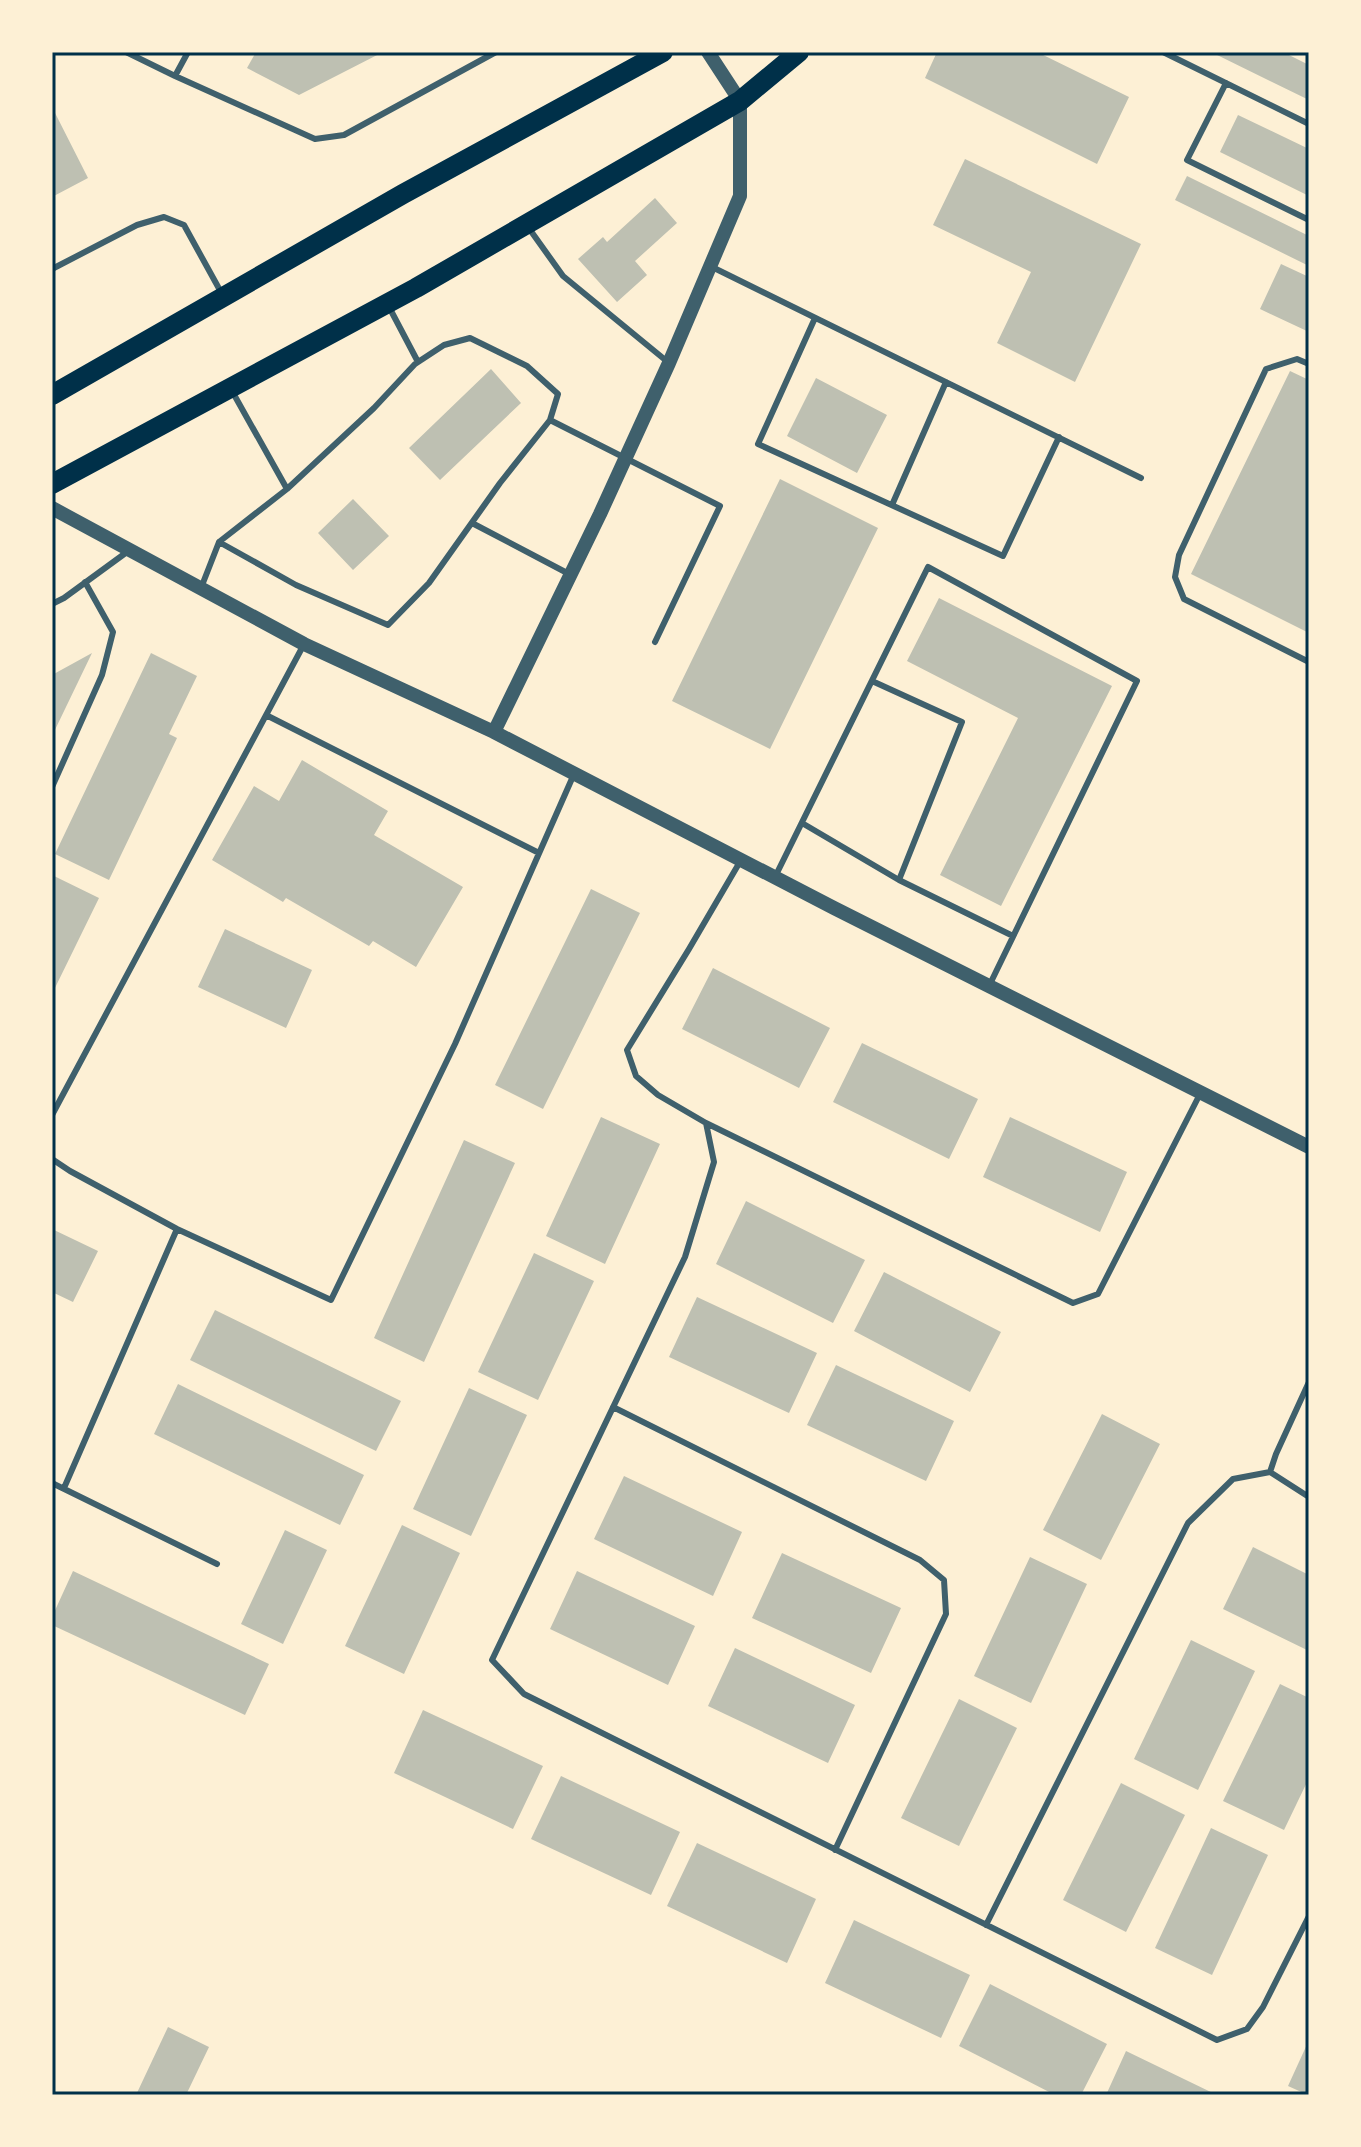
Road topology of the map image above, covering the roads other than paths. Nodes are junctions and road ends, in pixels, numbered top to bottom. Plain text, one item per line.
1 (126, 52) edge
2 (188, 52) edge
3 (496, 52) edge
4 (663, 52) edge
5 (708, 52) edge
6 (799, 52) edge
7 (1163, 52) edge
8 (175, 76) junction
9 (1226, 83) junction
10 (740, 101) junction
11 (1309, 124) edge
12 (1309, 220) edge
13 (526, 224) junction
14 (710, 266) junction
15 (52, 269) edge
16 (223, 297) junction
17 (387, 303) junction
18 (815, 318) junction
19 (418, 362) junction
20 (669, 363) junction
21 (1309, 364) edge
22 (946, 382) junction
23 (230, 388) junction
24 (52, 395) edge
25 (550, 420) junction
26 (1059, 437) junction
27 (625, 459) junction
28 (1141, 478) dead end
29 (52, 484) edge
30 (287, 489) junction
31 (892, 505) junction
32 (52, 508) edge
33 (472, 523) junction
34 (219, 542) junction
35 (130, 550) junction
36 (571, 575) junction
37 (85, 582) junction
38 (201, 588) junction
39 (52, 604) edge
40 (655, 642) dead end
41 (304, 644) junction
42 (1309, 662) edge
43 (872, 681) junction
44 (266, 715) junction
45 (494, 732) junction
46 (574, 774) junction
47 (52, 787) edge
48 (802, 823) junction
49 (539, 853) junction
50 (741, 860) junction
51 (775, 877) junction
52 (899, 880) junction
53 (1013, 936) junction
54 (989, 986) junction
55 (1201, 1092) junction
56 (52, 1115) edge
57 (706, 1123) junction
58 (1309, 1147) edge
59 (52, 1159) edge
60 (177, 1229) junction
61 (1309, 1382) edge
62 (613, 1407) junction
63 (1270, 1472) junction
64 (52, 1483) edge
65 (64, 1488) junction
66 (1309, 1497) edge
67 (217, 1564) dead end
68 (835, 1850) junction
69 (1309, 1916) edge
70 (986, 1925) junction

1 - 8 lane
2 - 8 lane
3 - 8 lane
4 - 16 main road
5 - 10 street
6 - 10 main road
7 - 9 lane
9 - 11 lane
9 - 12 lane
10 - 13 main road
10 - 14 street
13 - 17 main road
13 - 20 lane
14 - 18 lane
14 - 20 street
15 - 16 lane
16 - 24 main road
17 - 19 lane
17 - 23 main road
18 - 22 lane
18 - 31 lane
19 - 25 lane
19 - 30 lane
20 - 27 street
21 - 42 lane
22 - 26 lane
22 - 31 lane
23 - 29 main road
23 - 30 lane
25 - 27 lane
25 - 33 lane
26 - 28 lane
26 - 31 lane
27 - 36 street
27 - 40 lane
30 - 34 lane
32 - 35 street
33 - 34 lane
33 - 36 lane
34 - 38 lane
35 - 37 lane
35 - 38 street
36 - 45 street
37 - 39 lane
37 - 47 lane
38 - 41 street
41 - 44 lane
41 - 45 street
43 - 48 lane
43 - 52 lane
43 - 53 lane
44 - 49 lane
44 - 56 lane
45 - 46 street
46 - 49 lane
46 - 50 street
48 - 51 lane
48 - 52 lane
49 - 60 lane
50 - 51 street
50 - 57 lane
51 - 54 street
52 - 53 lane
53 - 54 lane
54 - 55 street
55 - 57 lane
55 - 58 street
57 - 62 lane
59 - 60 lane
60 - 65 lane
61 - 63 lane
62 - 68 lane
62 - 68 lane
63 - 66 lane
63 - 70 lane
64 - 65 lane
65 - 67 lane
68 - 70 lane
69 - 70 lane

